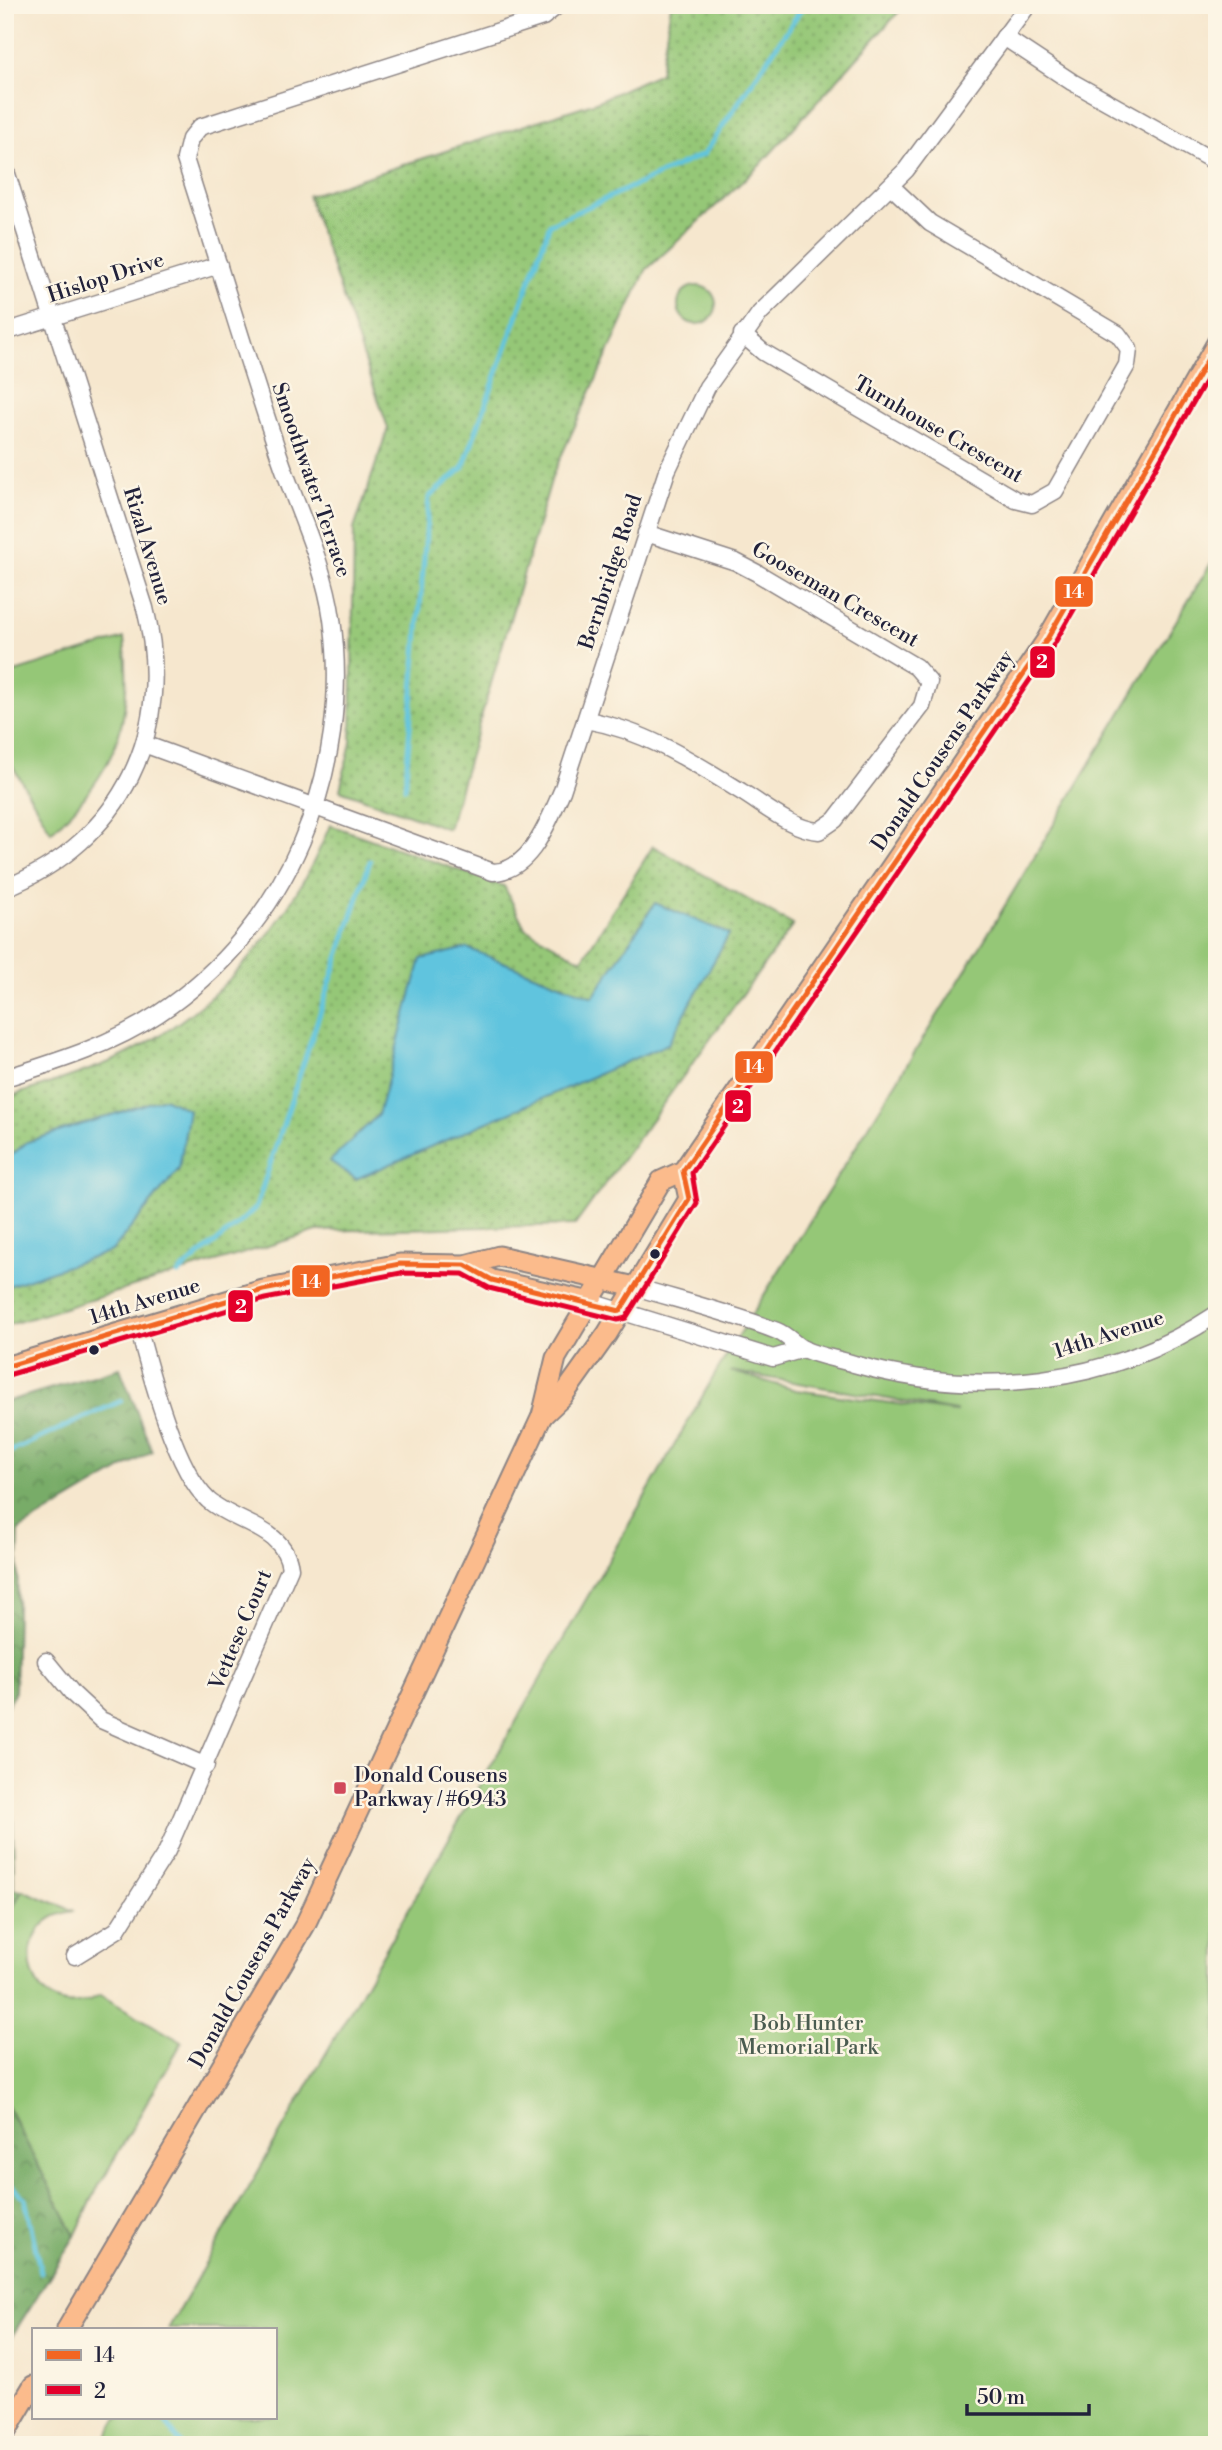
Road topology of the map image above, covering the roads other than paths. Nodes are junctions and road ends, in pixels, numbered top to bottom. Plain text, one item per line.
1 (558, 5) edge
2 (1028, 5) edge
3 (1004, 37) junction
4 (1217, 163) edge
5 (5, 168) edge
6 (892, 187) junction
7 (219, 265) junction
8 (52, 317) junction
9 (5, 332) edge
10 (743, 334) junction
11 (1217, 343) edge
12 (646, 533) junction
13 (586, 720) junction
14 (144, 744) junction
15 (315, 807) junction
16 (5, 888) edge
17 (5, 1078) edge
18 (683, 1171) junction
19 (465, 1265) junction
20 (604, 1279) junction
21 (635, 1287) junction
22 (591, 1302) junction
23 (620, 1311) junction
24 (1217, 1314) edge
25 (138, 1327) junction
26 (804, 1349) junction
27 (5, 1367) edge
28 (542, 1416) junction
29 (46, 1661) dead end
30 (206, 1766) junction
31 (75, 1956) dead end
32 (68, 2328) edge
33 (32, 2388) edge
34 (5, 2433) edge

1 - 7 street, Smoothwater Terrace
2 - 3 street, Bernbridge Road
3 - 4 street
3 - 6 street, Bernbridge Road
5 - 8 street, Rizal Avenue
6 - 10 street, Bernbridge Road
6 - 10 street, Turnhouse Crescent
7 - 8 street, Hislop Drive
7 - 15 street, Smoothwater Terrace
8 - 9 street, Hislop Drive
8 - 14 street, Rizal Avenue
10 - 12 street, Bernbridge Road
11 - 18 main road, Donald Cousens Parkway
12 - 13 street, Bernbridge Road
12 - 13 street, Gooseman Crescent
13 - 15 street, Bernbridge Road
14 - 15 street, Bernbridge Road
14 - 16 street, Rizal Avenue
15 - 17 street, Smoothwater Terrace
18 - 20 main road, Donald Cousens Parkway
18 - 21 main road, Donald Cousens Parkway
19 - 20 main road, 14th Avenue
19 - 22 main road, 14th Avenue
19 - 25 main road, 14th Avenue
20 - 21 main road, 14th Avenue
20 - 22 main road, Donald Cousens Parkway
21 - 23 main road, Donald Cousens Parkway
21 - 26 street, 14th Avenue
22 - 23 street, 14th Avenue
22 - 28 main road, Donald Cousens Parkway
23 - 26 street, 14th Avenue
23 - 28 main road, Donald Cousens Parkway
24 - 26 street, 14th Avenue
25 - 27 main road, 14th Avenue
25 - 30 street, Vettese Court
28 - 32 main road, Donald Cousens Parkway
29 - 30 street
30 - 31 street, Vettese Court
33 - 34 main road

